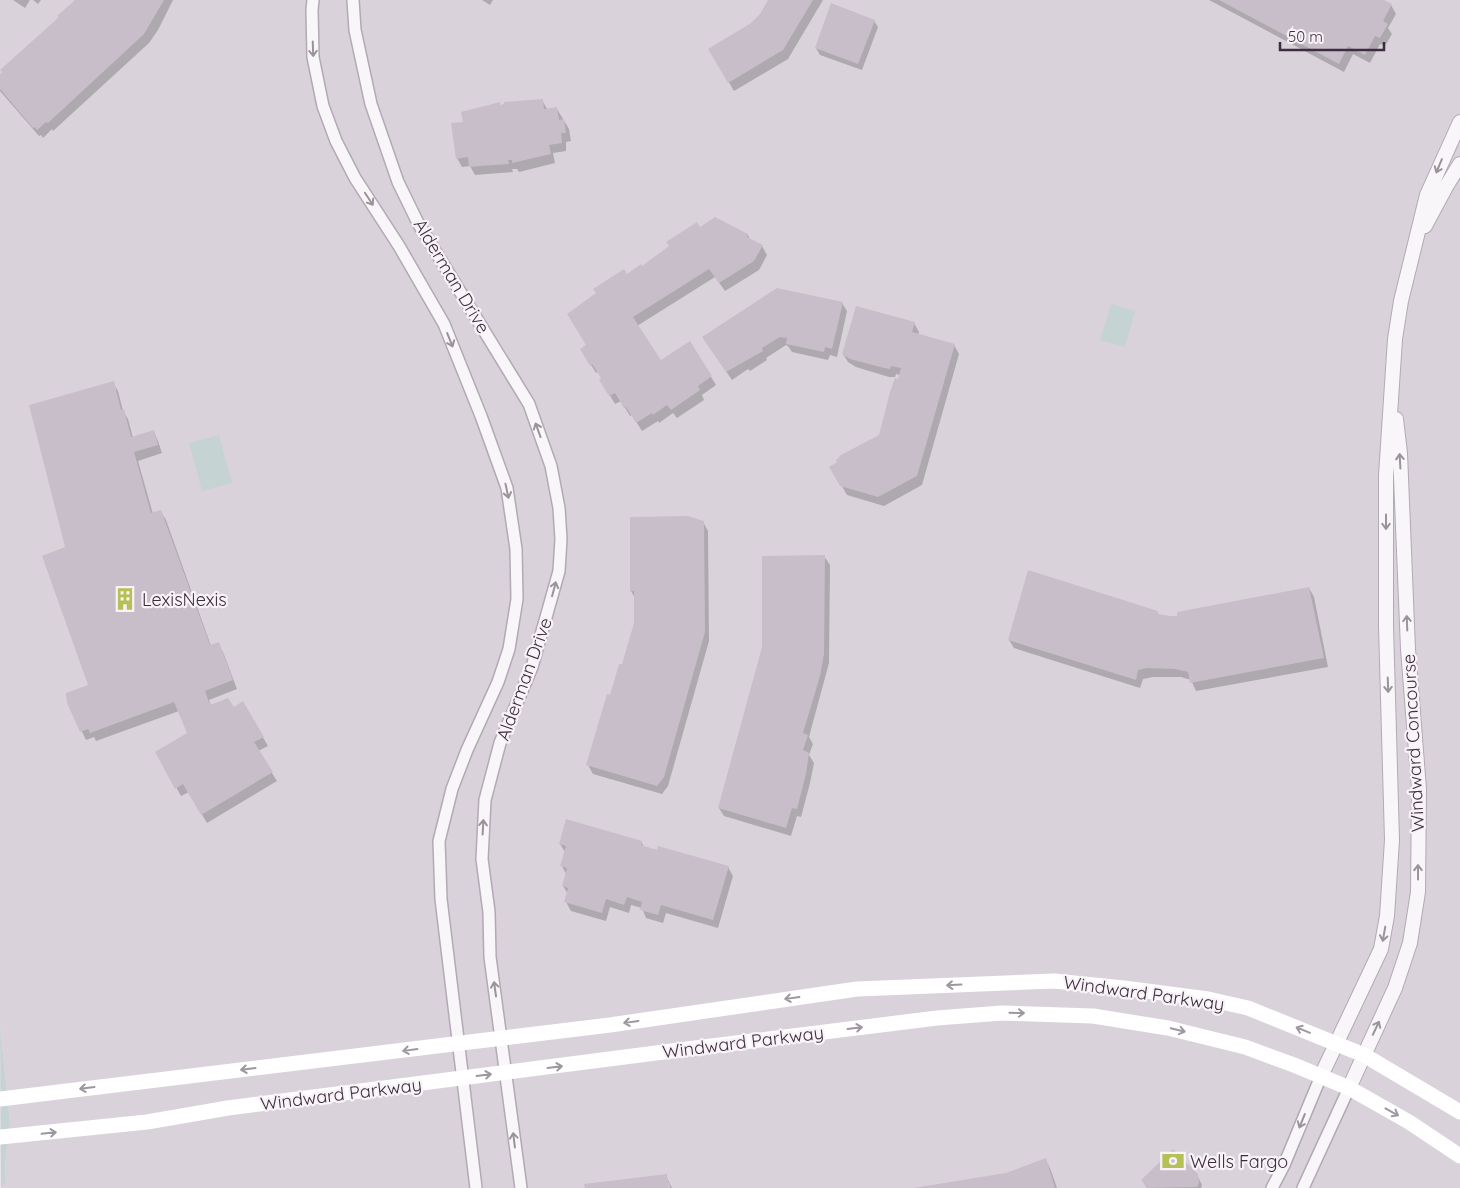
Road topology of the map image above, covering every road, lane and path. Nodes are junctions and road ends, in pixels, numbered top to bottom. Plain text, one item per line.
1 (313, 0) edge
2 (352, 0) edge
3 (1460, 122) edge
4 (1460, 164) edge
5 (1417, 242) junction
6 (1392, 386) junction
7 (502, 1037) junction
8 (458, 1043) junction
9 (1335, 1043) junction
10 (1364, 1055) junction
11 (506, 1073) junction
12 (1321, 1076) junction
13 (462, 1078) junction
14 (1349, 1088) junction
15 (0, 1098) edge
16 (1460, 1112) edge
17 (0, 1137) edge
18 (1460, 1156) edge
19 (476, 1188) edge
20 (520, 1188) edge
21 (1272, 1188) edge
22 (1303, 1188) edge

1 -> 8 street, Alderman Drive
7 -> 2 street, Alderman Drive
3 -> 5 street, Windward Concourse
4 - 5 street, Windward Concourse
5 - 6 street, Windward Concourse
6 -> 9 street, Windward Concourse
10 -> 6 street, Windward Concourse
7 - 8 main road, Windward Parkway
9 -> 7 main road, Windward Parkway
7 - 11 street, Alderman Drive
8 - 13 street, Alderman Drive
8 -> 15 main road, Windward Parkway
9 - 10 main road, Windward Parkway
9 - 12 street, Windward Concourse
10 - 14 street, Windward Concourse
10 - 16 main road, Windward Parkway
11 -> 12 main road, Windward Parkway
13 -> 11 main road, Windward Parkway
20 -> 11 street, Alderman Drive
12 - 14 main road, Windward Parkway
12 -> 21 street
17 -> 13 main road, Windward Parkway
13 - 19 street, Alderman Drive
14 -> 18 main road, Windward Parkway
14 - 22 street

